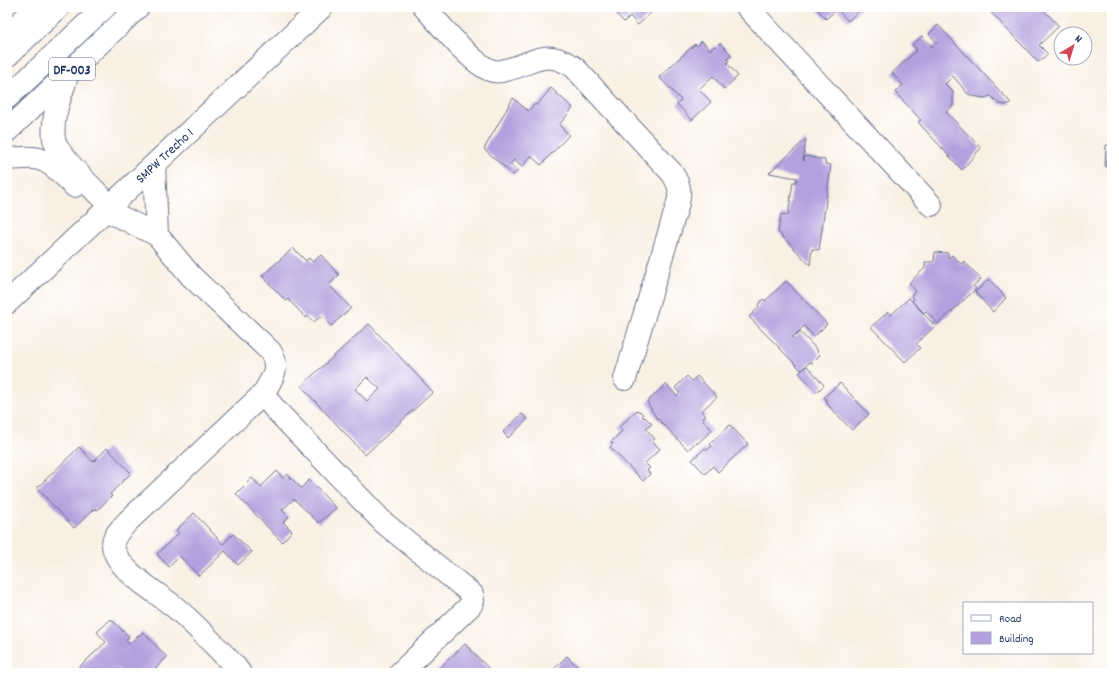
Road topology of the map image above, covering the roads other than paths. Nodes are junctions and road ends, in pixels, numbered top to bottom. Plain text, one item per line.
1 (38, 7) edge
2 (59, 7) edge
3 (105, 7) edge
4 (138, 7) edge
5 (322, 7) edge
6 (424, 7) edge
7 (747, 7) edge
8 (7, 35) edge
9 (7, 56) edge
10 (68, 73) junction
11 (7, 98) edge
12 (7, 131) edge
13 (7, 159) edge
14 (154, 164) junction
15 (931, 205) dead end
16 (105, 210) junction
17 (157, 234) junction
18 (7, 303) edge
19 (625, 378) dead end
20 (263, 394) junction
21 (240, 673) edge
22 (400, 673) edge

1 - 8 main road
2 - 9 main road
3 - 11 main road
4 - 10 main road, DF-003
5 - 14 main road, SMPW Trecho 1
6 - 19 main road
7 - 15 main road
10 - 12 main road, DF-003
10 - 16 main road
13 - 16 main road
14 - 16 main road, SMPW Trecho 1
14 - 17 main road
16 - 17 main road
16 - 18 main road, SMPW Trecho 1
17 - 20 main road
20 - 21 main road
20 - 22 main road

